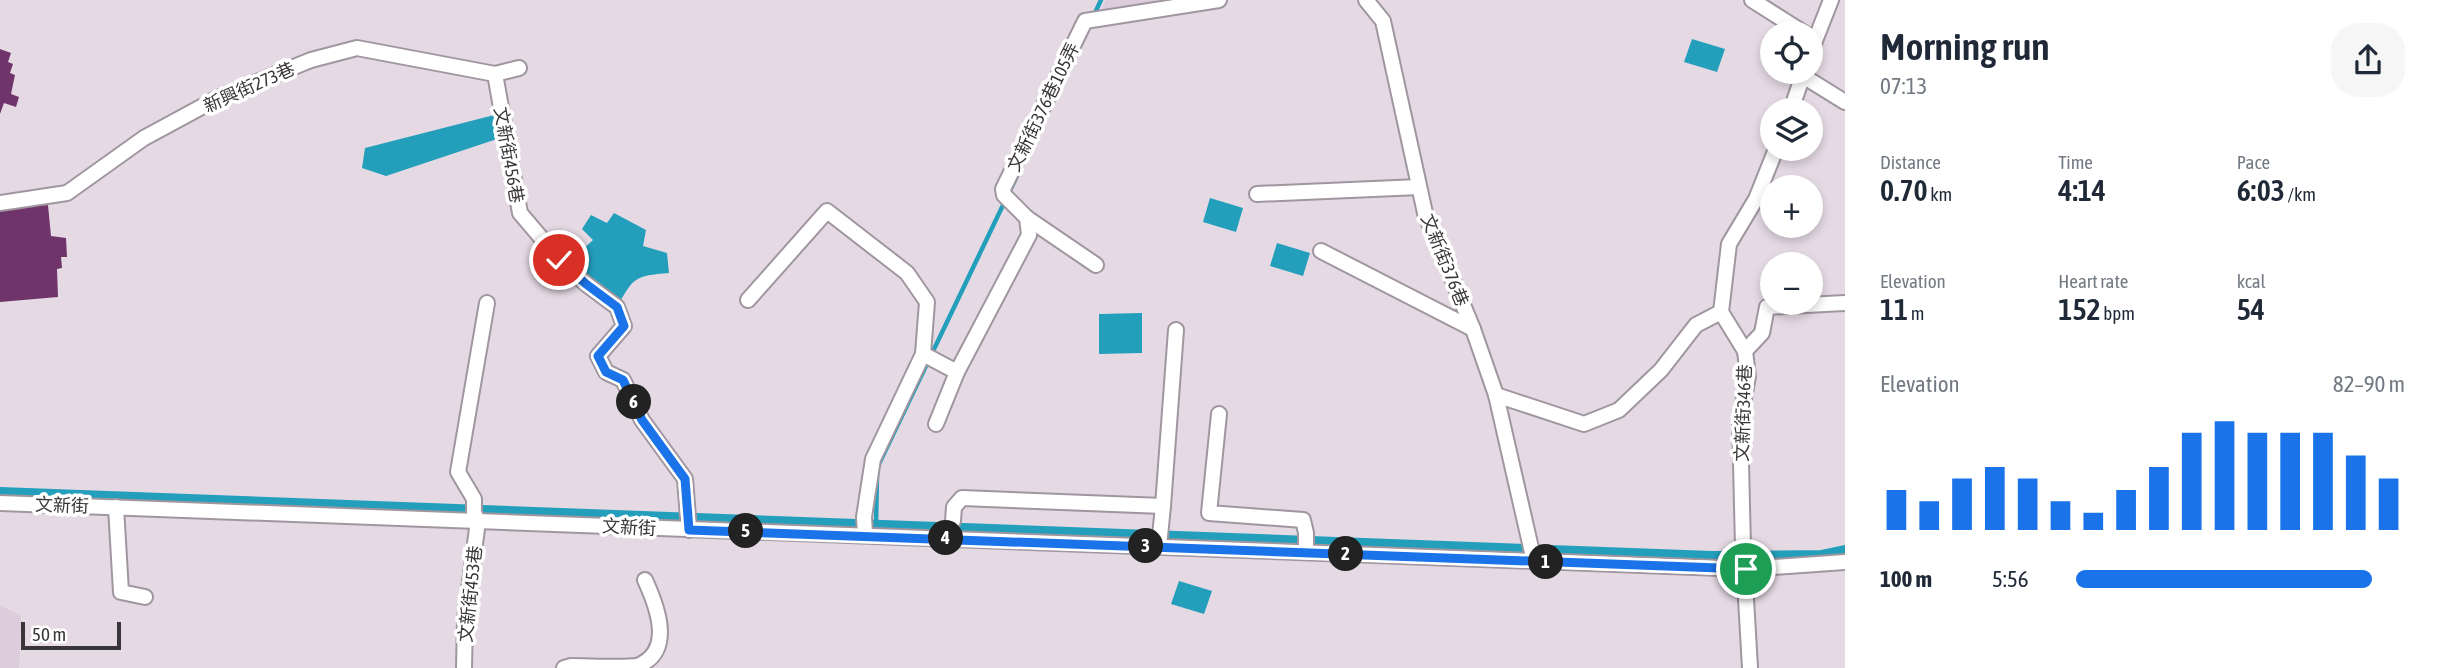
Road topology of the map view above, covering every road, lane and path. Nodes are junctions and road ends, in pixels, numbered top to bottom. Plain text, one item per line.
1 (1219, 0) edge
2 (1366, 0) edge
3 (1752, 0) edge
4 (1831, 0) edge
5 (1782, 21) edge
6 (1820, 21) edge
7 (519, 68) dead end
8 (495, 74) junction
9 (1818, 84) edge
10 (1845, 102) edge
11 (1771, 161) edge
12 (1419, 187) junction
13 (1257, 194) dead end
14 (0, 203) edge
15 (1027, 218) junction
16 (1321, 251) dead end
17 (1096, 265) dead end
18 (748, 300) dead end
19 (487, 303) dead end
20 (1845, 303) edge
21 (1721, 312) junction
22 (1473, 329) junction
23 (1176, 330) dead end
24 (1745, 351) junction
25 (928, 356) junction
26 (957, 372) junction
27 (1496, 395) junction
28 (1219, 414) dead end
29 (936, 424) dead end
30 (0, 503) edge
31 (1163, 506) junction
32 (116, 507) junction
33 (475, 511) junction
34 (953, 521) dead end
35 (688, 526) junction
36 (865, 526) junction
37 (1160, 537) junction
38 (1306, 544) junction
39 (1534, 560) junction
40 (1845, 562) edge
41 (1745, 566) junction
42 (645, 580) dead end
43 (145, 597) dead end
44 (464, 668) edge
45 (564, 668) edge
46 (1750, 668) edge

1 - 15 street, 文新街376巷105弄
2 - 12 street, 文新街376巷
3 - 5 street
4 - 6 street
7 - 8 street, 新興街273巷
8 - 14 street, 新興街273巷
8 - 35 street, 文新街456巷
9 - 10 street
11 - 21 street
12 - 13 street
12 - 22 street, 文新街376巷
15 - 17 street, 文新街376巷105弄
15 - 26 street
16 - 22 street
18 - 25 street
19 - 33 street
20 - 24 street
21 - 24 street, 文新街346巷
21 - 27 street
22 - 27 street, 文新街376巷
23 - 31 street
24 - 41 street, 文新街346巷
25 - 26 street
25 - 36 street
26 - 29 street
27 - 39 street, 文新街376巷
28 - 38 street
30 - 32 street, 文新街
31 - 34 street
31 - 37 street
32 - 33 street, 文新街
32 - 43 street
33 - 35 street, 文新街
33 - 44 street, 文新街453巷
35 - 36 street, 文新街
36 - 37 street, 文新街
37 - 38 street, 文新街
38 - 39 street, 文新街
39 - 41 street, 文新街
40 - 41 street, 文新街
41 - 46 street, 文新街346巷
42 - 45 street

